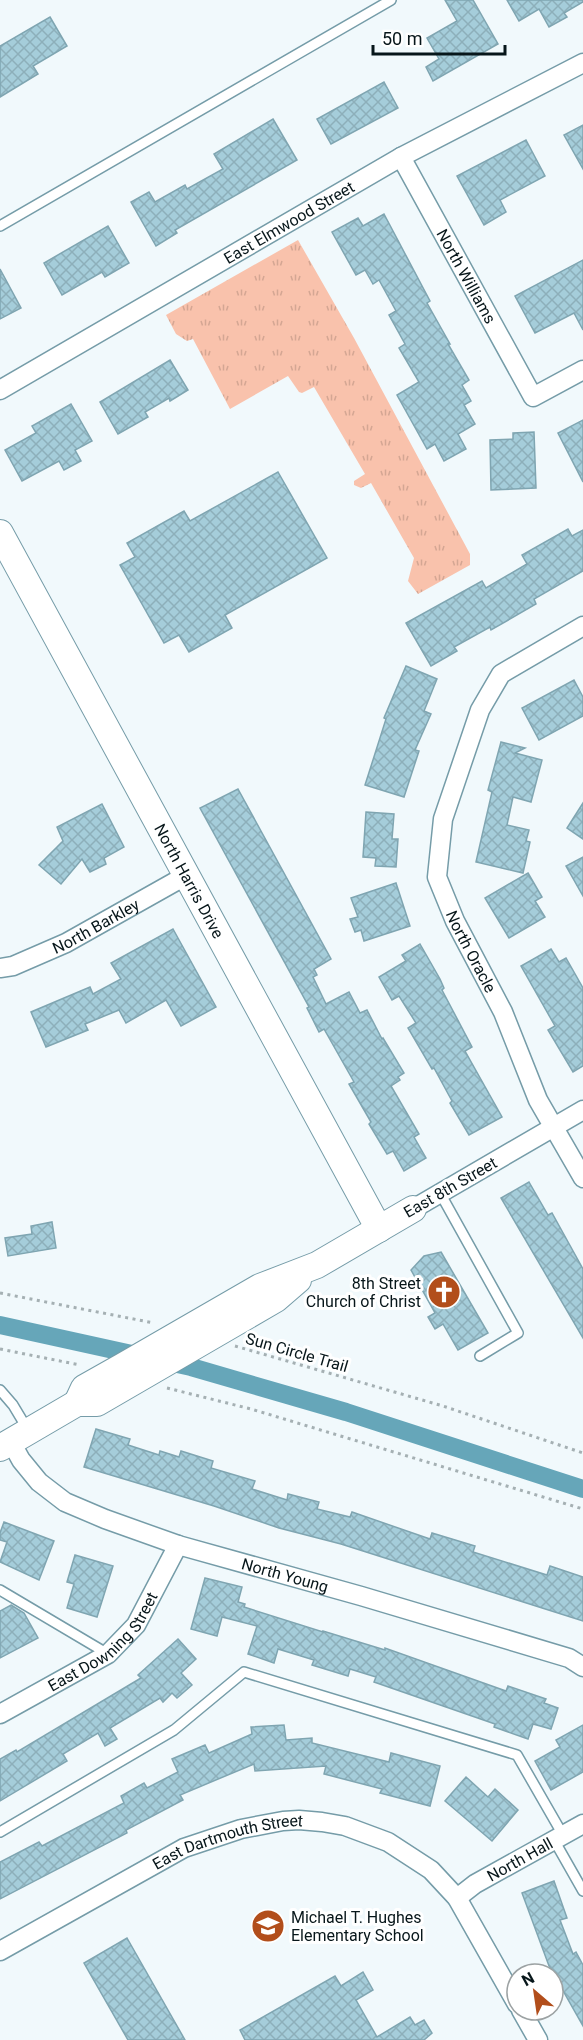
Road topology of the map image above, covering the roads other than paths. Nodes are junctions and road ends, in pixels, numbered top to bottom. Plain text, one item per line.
1 (391, 0) edge
2 (583, 63) edge
3 (401, 157) junction
4 (0, 226) edge
5 (583, 370) edge
6 (0, 390) edge
7 (0, 533) edge
8 (583, 626) edge
9 (187, 875) junction
10 (0, 968) edge
11 (583, 1110) edge
12 (554, 1127) junction
13 (583, 1178) edge
14 (440, 1193) junction
15 (413, 1209) joint
16 (379, 1229) junction
17 (480, 1356) dead end
18 (0, 1390) edge
19 (13, 1440) edge
20 (178, 1545) junction
21 (0, 1590) edge
22 (108, 1654) junction
23 (583, 1667) edge
24 (0, 1713) edge
25 (583, 1824) edge
26 (0, 1832) edge
27 (559, 1838) junction
28 (583, 1891) edge
29 (457, 1898) junction
30 (0, 1951) edge
31 (505, 1983) edge
32 (528, 2022) edge
33 (538, 2040) edge

1 - 4 lane
2 - 3 street, East Elmwood Street
3 - 5 street, North Williams
3 - 6 street, East Elmwood Street
7 - 9 street, North Harris Drive
8 - 12 street, North Oracle
9 - 10 street, North Barkley
9 - 16 street, North Harris Drive
11 - 12 street, East 8th Street
12 - 13 street, North Oracle
12 - 14 street, East 8th Street
14 - 15 street, East 8th Street
14 - 17 lane
15 - 16 street, East 8th Street
16 - 19 street, East 8th Street
18 - 19 lane
19 - 20 street, North Young
20 - 22 street, East Downing Street
20 - 23 street, North Young
21 - 22 lane
22 - 24 street, East Downing Street
25 - 27 street, North Hall
26 - 27 lane
27 - 28 lane
27 - 29 street, North Hall
29 - 30 street, East Dartmouth Street
29 - 31 street, East Dartmouth Street
32 - 33 street

